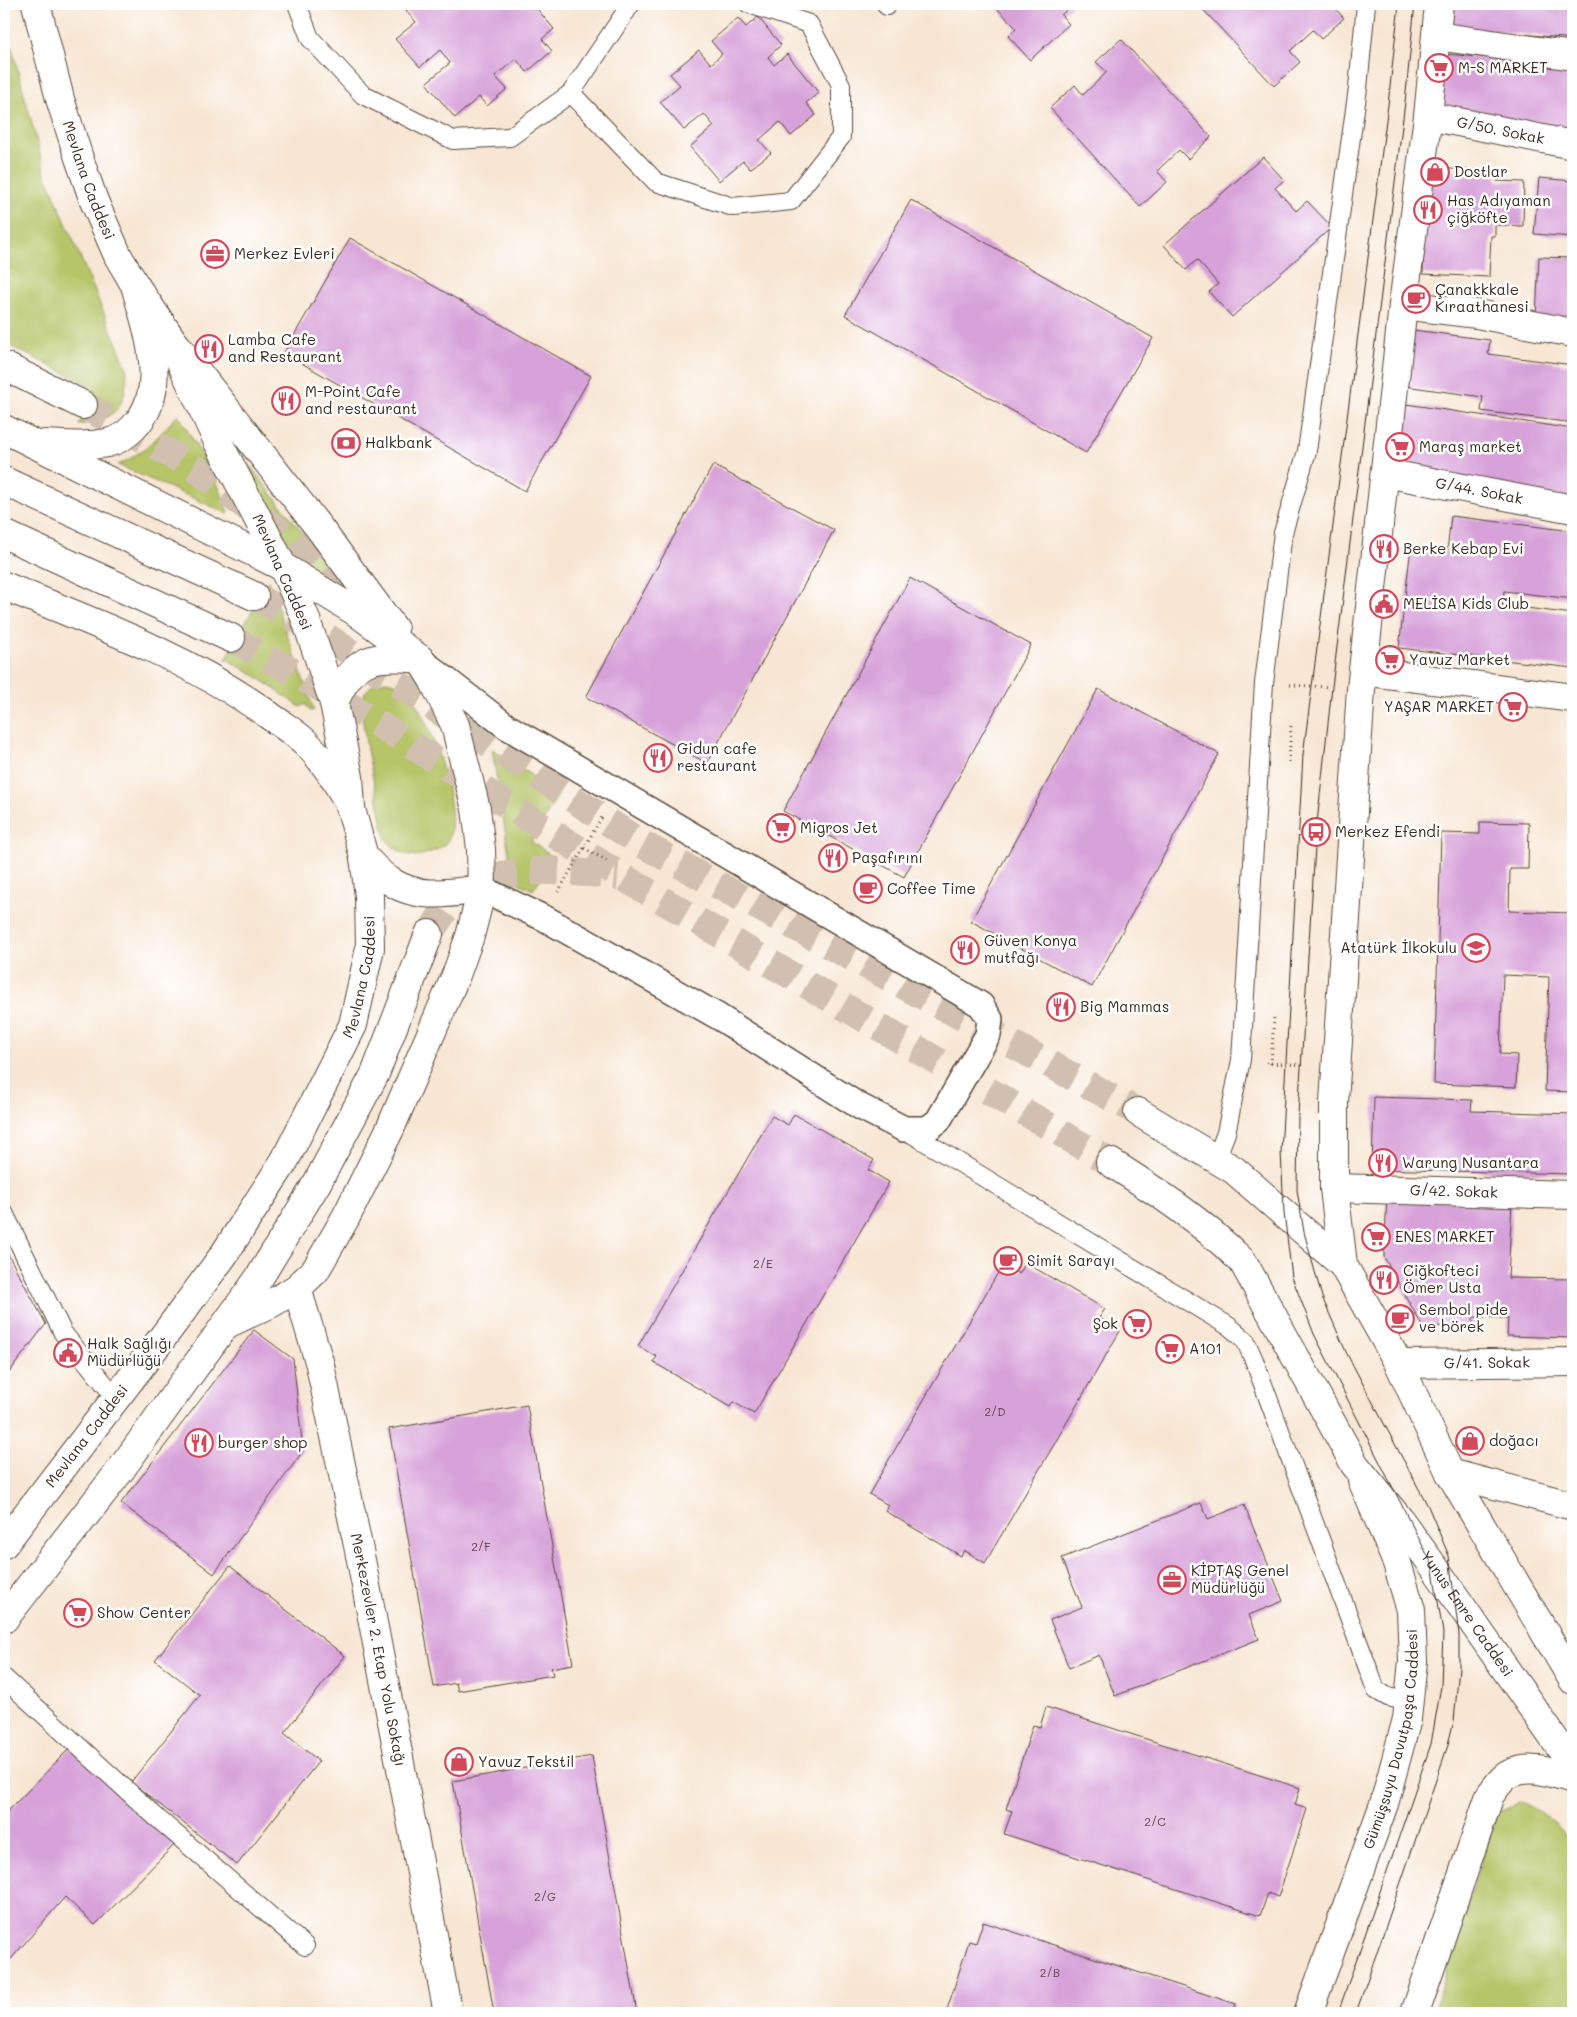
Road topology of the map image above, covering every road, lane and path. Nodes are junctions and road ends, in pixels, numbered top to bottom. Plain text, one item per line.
1 (36, 4) edge
2 (297, 4) edge
3 (631, 4) edge
4 (749, 4) edge
5 (1366, 4) edge
6 (1440, 4) edge
7 (1437, 36) junction
8 (1573, 56) edge
9 (571, 93) junction
10 (1428, 116) junction
11 (1573, 145) edge
12 (135, 285) junction
13 (1403, 305) junction
14 (1573, 333) edge
15 (173, 340) junction
16 (4, 366) edge
17 (83, 405) tunnel mouth
18 (4, 429) edge
19 (36, 444) junction
20 (1385, 474) junction
21 (4, 481) edge
22 (1573, 510) edge
23 (4, 534) edge
24 (283, 568) junction
25 (4, 586) edge
26 (254, 596) tunnel mouth
27 (231, 638) tunnel mouth
28 (420, 659) junction
29 (1362, 680) junction
30 (1264, 684) junction
31 (1573, 698) edge
32 (334, 703) junction
33 (618, 791) junction
34 (351, 809) junction
35 (584, 848) junction
36 (611, 854) dead end
37 (364, 857) junction
38 (607, 861) junction
39 (602, 869) dead end
40 (482, 890) junction
41 (543, 917) junction
42 (429, 934) tunnel mouth
43 (1274, 1018) dead end
44 (1241, 1060) junction
45 (1271, 1064) junction
46 (1335, 1066) junction
47 (1138, 1112) tunnel mouth
48 (904, 1129) junction
49 (1216, 1159) junction
50 (1110, 1162) tunnel mouth
51 (1334, 1188) junction
52 (1573, 1195) edge
53 (4, 1213) edge
54 (1344, 1265) junction
55 (297, 1288) junction
56 (227, 1324) junction
57 (1573, 1362) edge
58 (1399, 1364) junction
59 (116, 1398) junction
60 (1355, 1465) junction
61 (1450, 1473) junction
62 (1573, 1506) edge
63 (4, 1544) edge
64 (4, 1619) edge
65 (4, 1678) edge
66 (1573, 1680) edge
67 (1409, 1702) junction
68 (1573, 1766) edge
69 (1573, 1780) edge
70 (305, 1946) dead end
71 (448, 2013) edge
72 (1308, 2013) edge
73 (1416, 2013) edge

1 - 12 main road, Mevlana Caddesi
2 - 9 lane
3 - 9 lane
4 - 9 lane
5 - 30 lane
6 - 7 main road
7 - 8 main road
7 - 10 main road
10 - 11 main road, G/50. Sokak
10 - 13 main road
12 - 15 main road, Mevlana Caddesi
12 - 19 main road
13 - 14 main road
13 - 20 main road
15 - 24 main road, Mevlana Caddesi
15 - 28 main road, Mevlana Caddesi
16 - 17 main road
18 - 19 main road
19 - 24 main road
20 - 22 main road, G/44. Sokak
20 - 29 main road
21 - 26 main road
23 - 27 main road
24 - 28 main road
24 - 32 main road, Mevlana Caddesi
25 - 34 main road
28 - 32 main road
28 - 33 street
28 - 40 main road
29 - 30 path
29 - 31 main road
29 - 46 main road
30 - 44 lane
32 - 34 main road, Mevlana Caddesi
33 - 35 path
33 - 48 street
34 - 37 main road, Mevlana Caddesi
35 - 38 path
35 - 41 path
36 - 38 path
37 - 40 main road
37 - 59 main road, Mevlana Caddesi
38 - 39 path
40 - 41 street
40 - 55 main road
41 - 48 street
42 - 56 main road
43 - 45 path
44 - 45 path
44 - 49 lane
45 - 46 path
46 - 51 main road
47 - 49 main road
48 - 67 lane
49 - 54 main road
50 - 60 main road
51 - 52 main road, G/42. Sokak
51 - 54 main road
53 - 59 lane
54 - 58 main road
55 - 56 main road
55 - 71 main road, Merkezevler 2. Etap Yolu Sokağı
56 - 64 main road
57 - 58 main road, G/41. Sokak
58 - 61 main road
59 - 63 main road, Mevlana Caddesi
60 - 67 main road, Gümüşsuyu Davutpaşa Caddesi
60 - 68 main road, Yunus Emre Caddesi
61 - 62 main road
61 - 66 main road
65 - 70 lane
67 - 72 main road, Gümüşsuyu Davutpaşa Caddesi
69 - 73 main road

